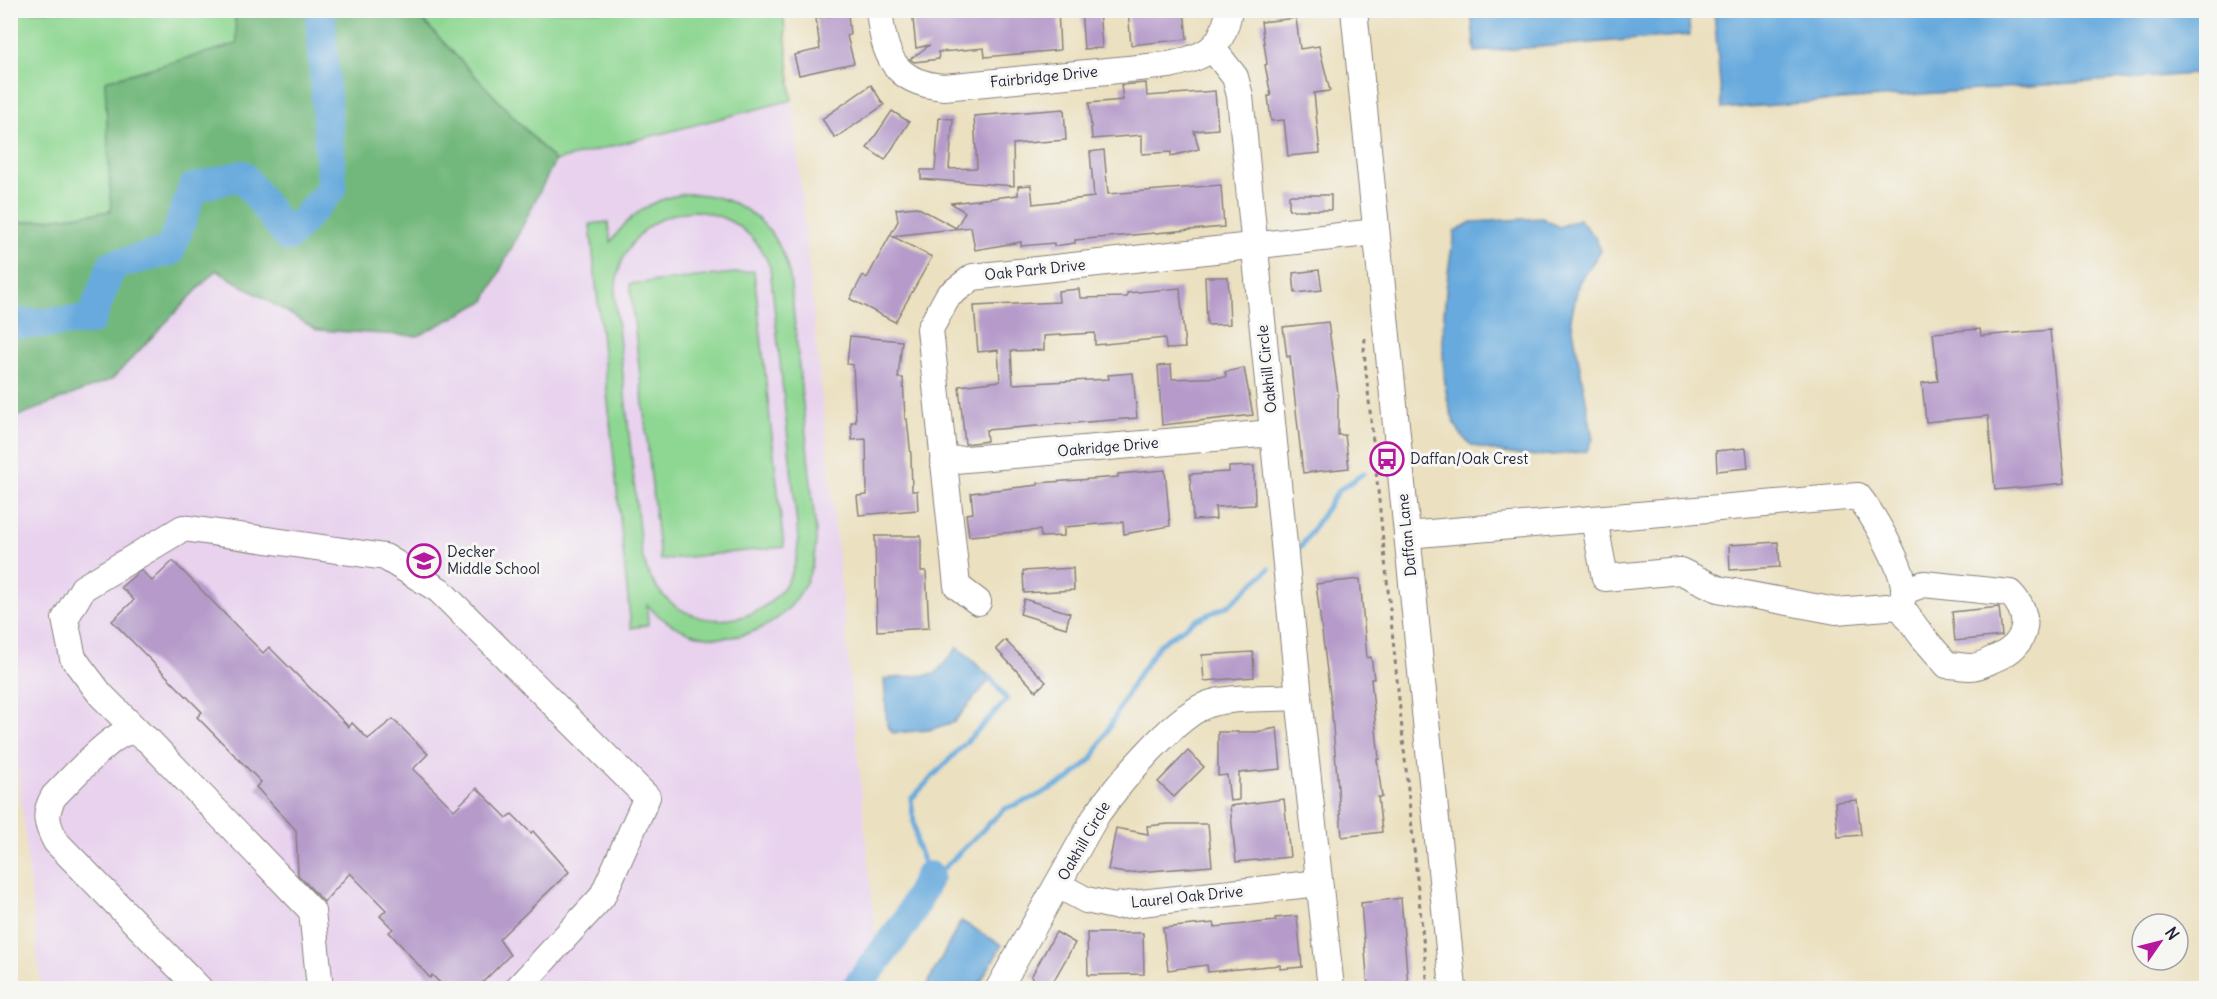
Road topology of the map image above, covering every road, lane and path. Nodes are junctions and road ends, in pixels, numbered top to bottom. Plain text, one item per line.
1 (879, 10) edge
2 (1229, 10) edge
3 (1354, 10) edge
4 (1213, 50) junction
5 (1376, 232) junction
6 (1254, 246) junction
7 (1273, 434) junction
8 (943, 461) junction
9 (1594, 519) junction
10 (1407, 535) junction
11 (978, 602) dead end
12 (1299, 697) junction
13 (139, 733) junction
14 (1319, 883) junction
15 (1058, 885) junction
16 (199, 988) edge
17 (320, 988) edge
18 (518, 988) edge
19 (999, 988) edge
20 (1331, 988) edge
21 (1454, 988) edge

1 - 4 street, Fairbridge Drive
2 - 4 street
3 - 5 street, Daffan Lane
4 - 6 street, Oakhill Circle
5 - 6 street, Oak Park Drive
5 - 10 street, Daffan Lane
6 - 7 street, Oakhill Circle
6 - 8 street, Oak Park Drive
7 - 8 street, Oakridge Drive
7 - 12 street, Oakhill Circle
8 - 11 street, Oak Park Drive
9 - 9 street
9 - 10 street
10 - 21 street, Daffan Lane
12 - 14 street, Oakhill Circle
12 - 15 street, Oakhill Circle
13 - 16 street
13 - 17 street
13 - 18 street
14 - 15 street, Laurel Oak Drive
14 - 20 street, Oakhill Circle
15 - 19 street, Oakhill Circle

